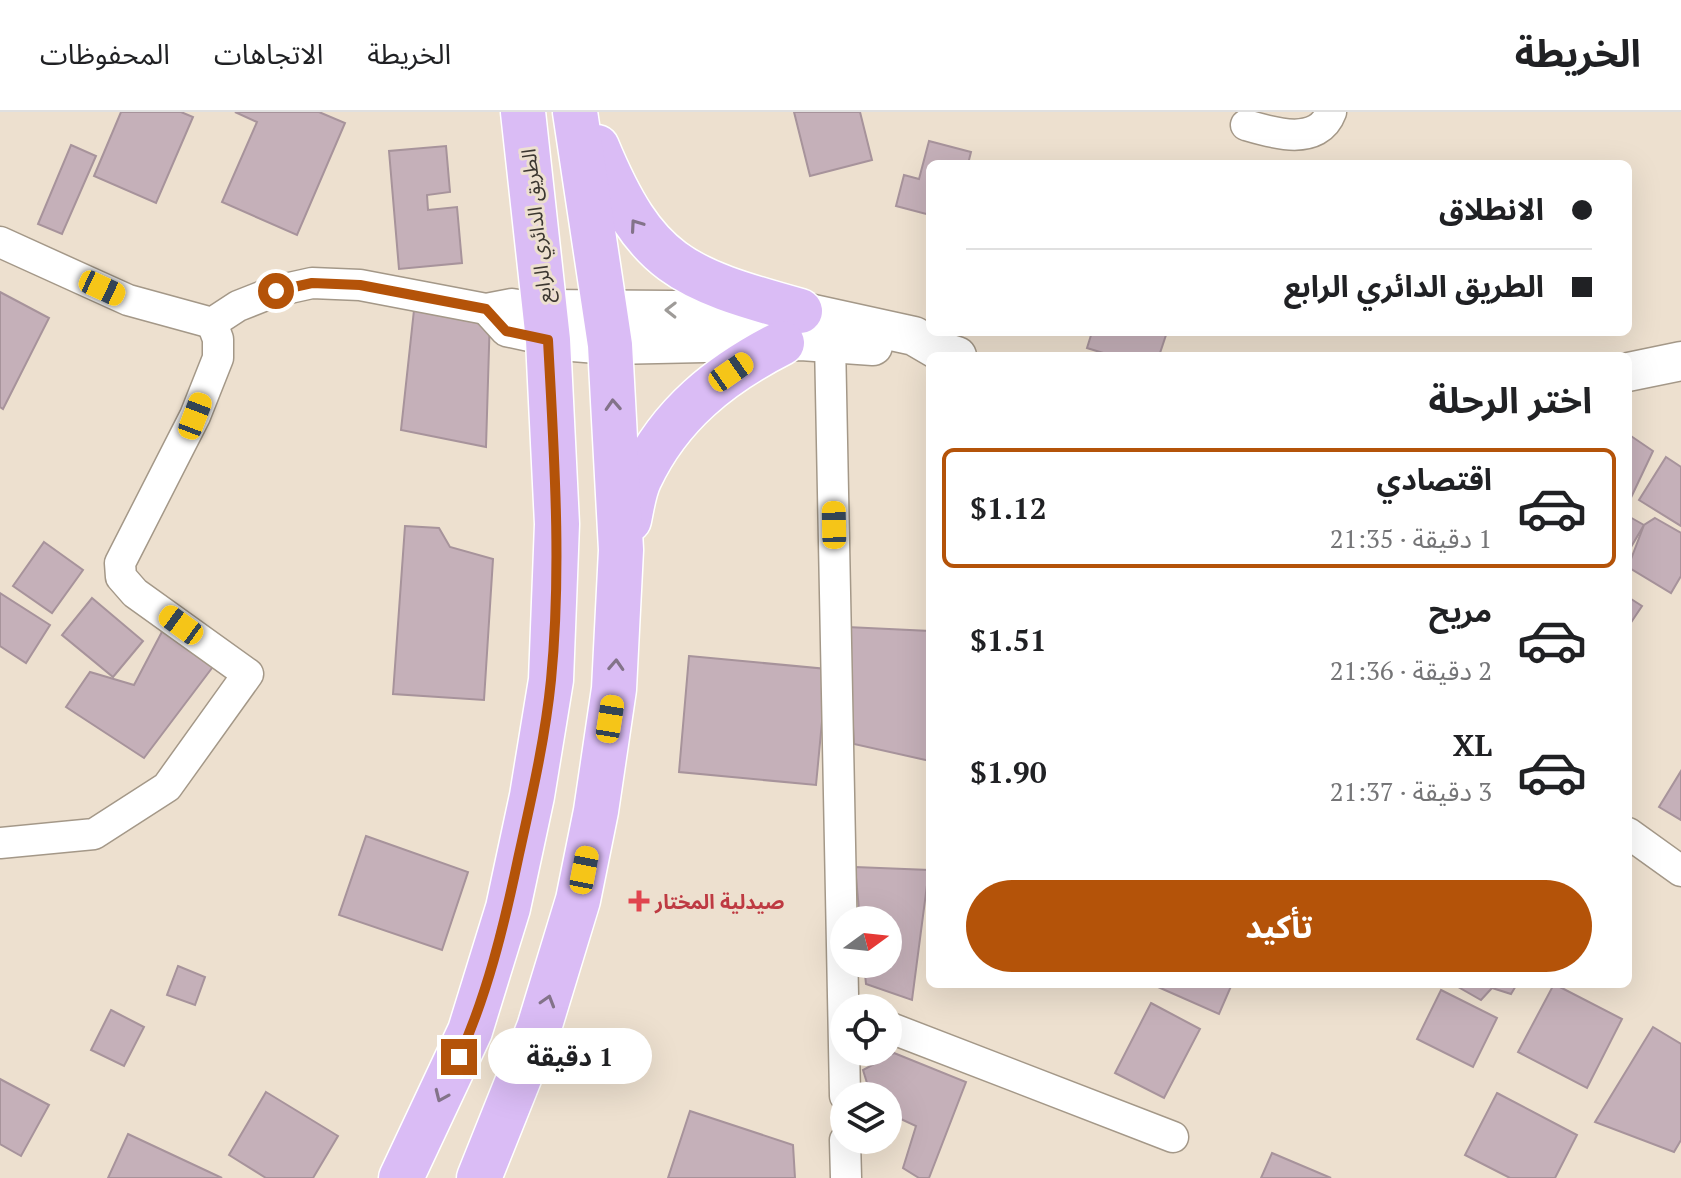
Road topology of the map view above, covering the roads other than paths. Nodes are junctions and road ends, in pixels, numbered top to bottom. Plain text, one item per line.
1 (523, 112) edge
2 (575, 112) edge
3 (582, 112) edge
4 (1331, 112) edge
5 (1246, 125) dead end
6 (0, 242) edge
7 (212, 323) junction
8 (547, 324) junction
9 (608, 327) junction
10 (804, 332) junction
11 (945, 352) edge
12 (1681, 361) edge
13 (1632, 371) edge
14 (621, 550) junction
15 (1632, 836) edge
16 (0, 843) edge
17 (1681, 871) edge
18 (843, 994) edge
19 (902, 1032) edge
20 (1173, 1137) dead end
21 (845, 1154) edge
22 (480, 1177) edge
23 (401, 1178) edge
24 (846, 1178) edge

1 - 8 main road, الطريق الدائري الرابع
2 - 9 main road
10 -> 3 main road
4 - 5 street
6 - 7 street
7 - 8 street
7 - 16 street
8 - 9 street
8 -> 23 main road, الطريق الدائري الرابع
9 - 10 street
14 -> 9 main road
10 - 11 street
10 - 14 main road
10 - 18 street
12 - 13 street
22 -> 14 main road
15 - 17 street
19 - 20 street
21 - 24 street

